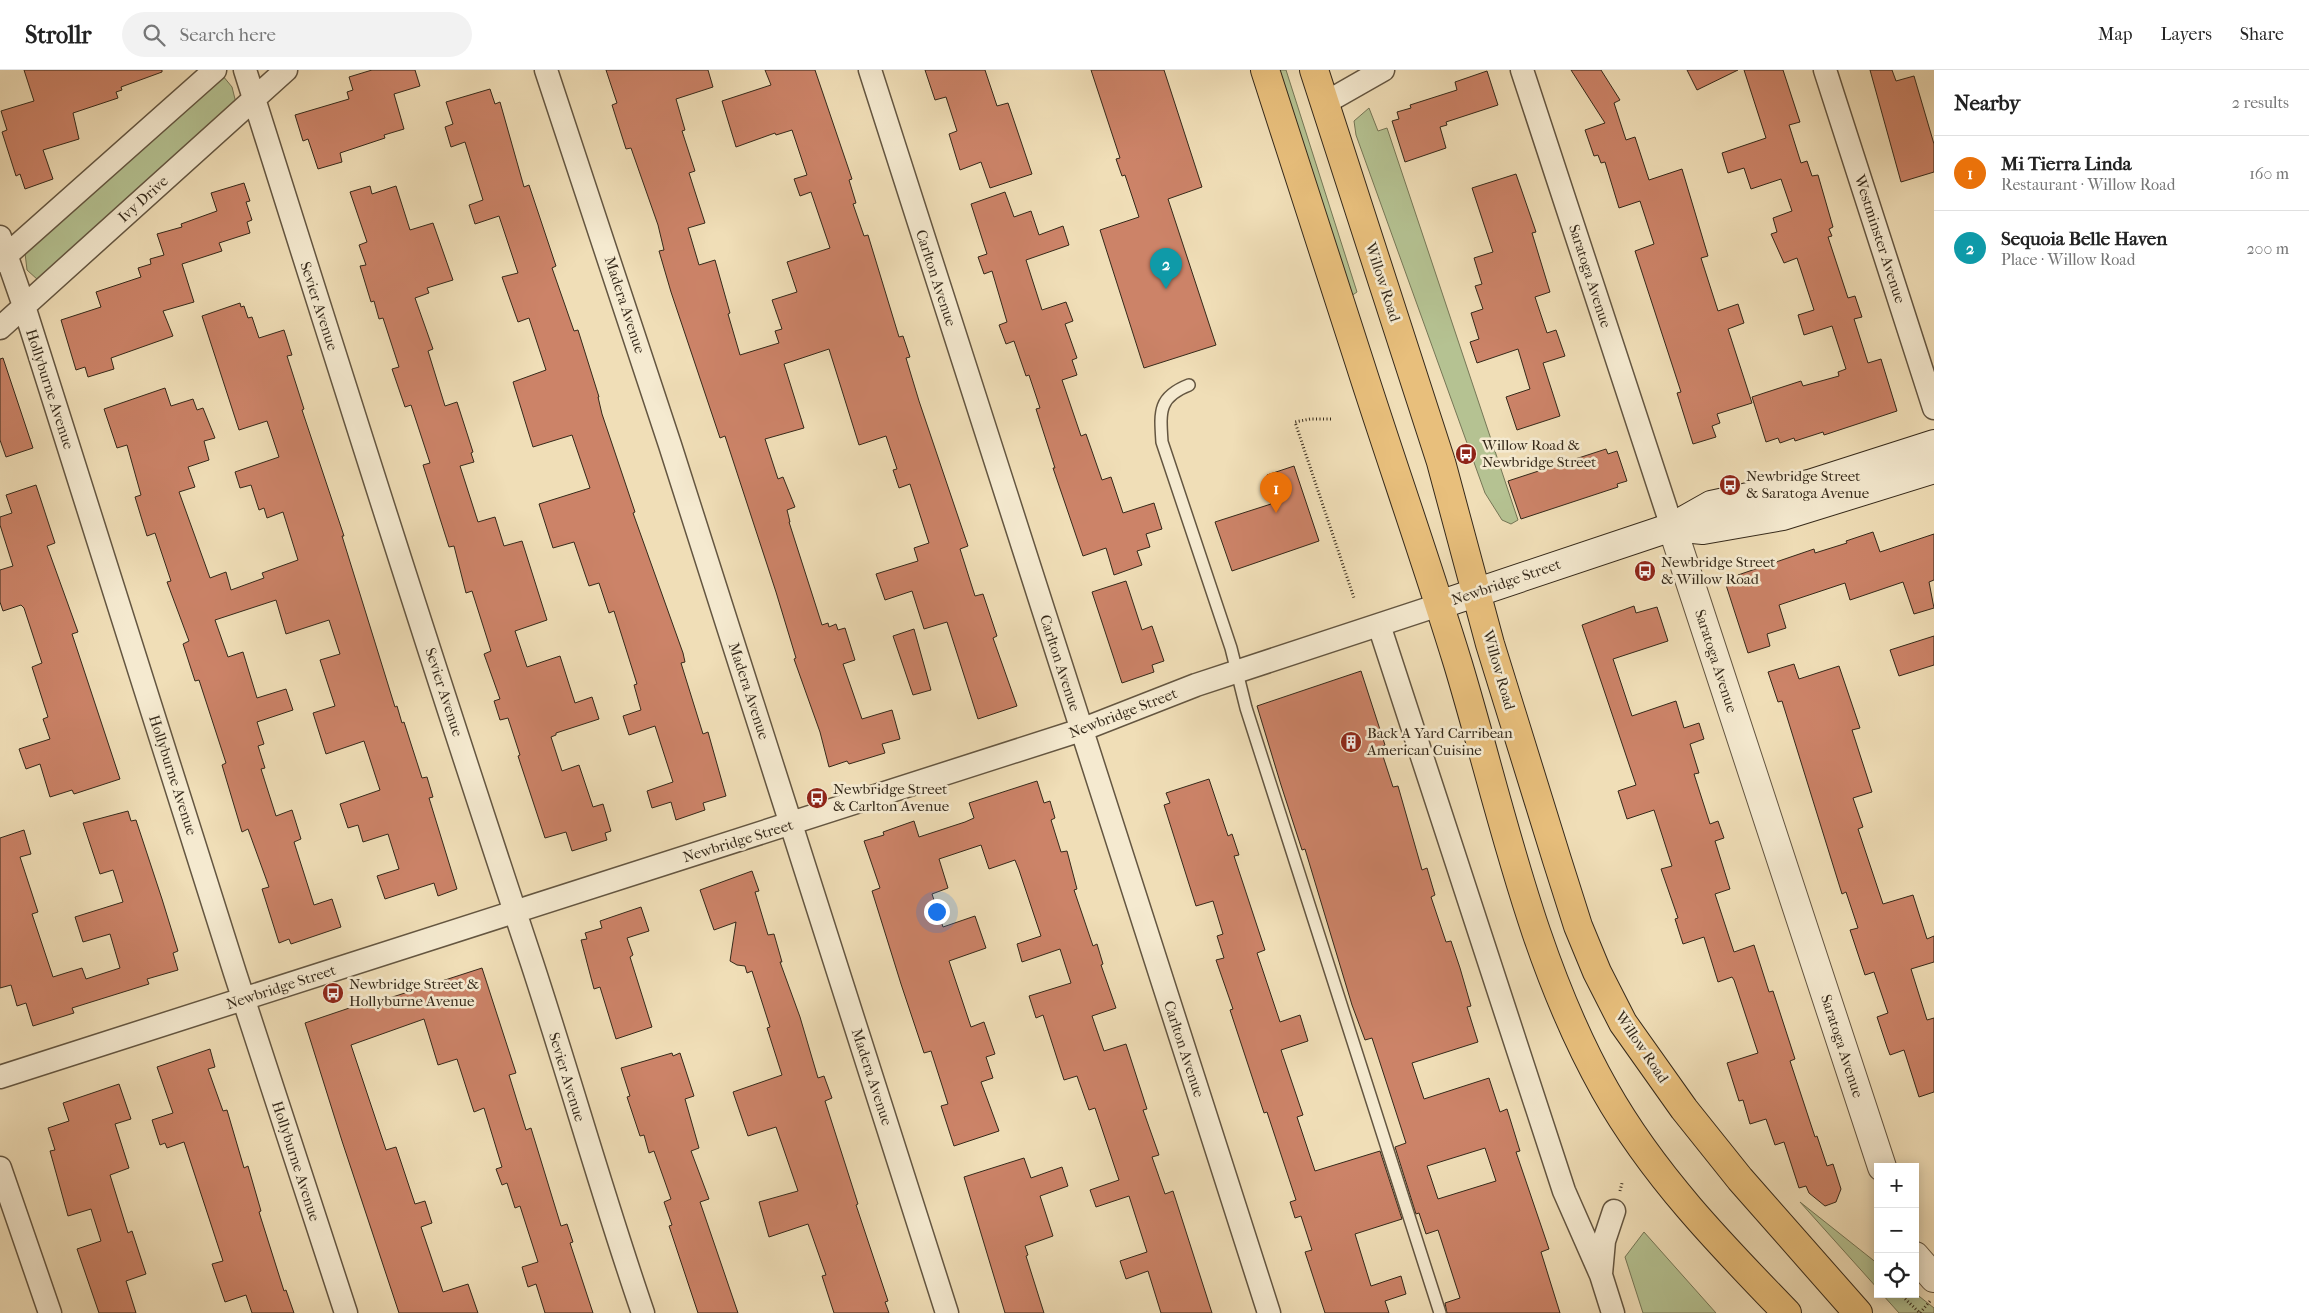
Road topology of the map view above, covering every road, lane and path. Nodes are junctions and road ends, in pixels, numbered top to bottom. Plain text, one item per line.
1 (215, 70) edge
2 (245, 70) edge
3 (286, 70) edge
4 (546, 70) edge
5 (870, 70) edge
6 (1265, 70) edge
7 (1314, 70) edge
8 (1383, 70) edge
9 (1522, 70) edge
10 (1825, 70) edge
11 (254, 99) junction
12 (1325, 103) junction
13 (2, 251) edge
14 (24, 306) junction
15 (0, 328) edge
16 (1189, 385) dead end
17 (1934, 408) edge
18 (1331, 419) dead end
19 (1934, 444) edge
20 (1934, 469) edge
21 (1672, 527) junction
22 (1477, 591) junction
23 (1354, 598) dead end
24 (1439, 605) junction
25 (1379, 626) junction
26 (1236, 672) junction
27 (1081, 730) junction
28 (792, 824) junction
29 (515, 912) junction
30 (244, 999) junction
31 (0, 1077) edge
32 (1881, 1163) edge
33 (0, 1168) edge
34 (1614, 1211) dead end
35 (1919, 1264) edge
36 (1601, 1275) junction
37 (1932, 1289) edge
38 (1904, 1298) edge
39 (50, 1313) edge
40 (346, 1313) edge
41 (643, 1313) edge
42 (947, 1313) edge
43 (1269, 1313) edge
44 (1440, 1313) edge
45 (1613, 1313) edge
46 (1786, 1313) edge
47 (1858, 1313) edge

1 - 13 street
2 - 11 street, Sevier Avenue
3 - 11 street, Ivy Drive
4 - 28 street, Madera Avenue
5 - 27 street, Carlton Avenue
6 - 24 main road
7 - 12 main road, Willow Road
8 - 12 street
9 - 21 street, Saratoga Avenue
10 - 17 street, Westminster Avenue
11 - 14 street, Ivy Drive
11 - 29 street, Sevier Avenue
12 - 22 main road, Willow Road
13 - 14 street, Hollyburne Avenue
14 - 15 street, Ivy Drive
14 - 30 street, Hollyburne Avenue
16 - 26 lane
18 - 23 path
19 - 21 main road, Newbridge Street
20 - 21 main road, Newbridge Street
21 - 22 main road, Newbridge Street
21 - 32 main road, Saratoga Avenue
22 - 24 main road, Newbridge Street
22 - 47 main road, Willow Road
24 - 25 street, Newbridge Street
24 - 46 main road
25 - 26 street, Newbridge Street
25 - 36 street
26 - 27 street, Newbridge Street
26 - 44 lane
27 - 28 street, Newbridge Street
27 - 43 street, Carlton Avenue
28 - 29 street, Newbridge Street
28 - 42 street, Madera Avenue
29 - 30 street, Newbridge Street
29 - 41 street, Sevier Avenue
30 - 31 street, Newbridge Street
30 - 40 street, Hollyburne Avenue
33 - 39 street
34 - 36 street
35 - 37 main road
36 - 45 street
37 - 38 path

